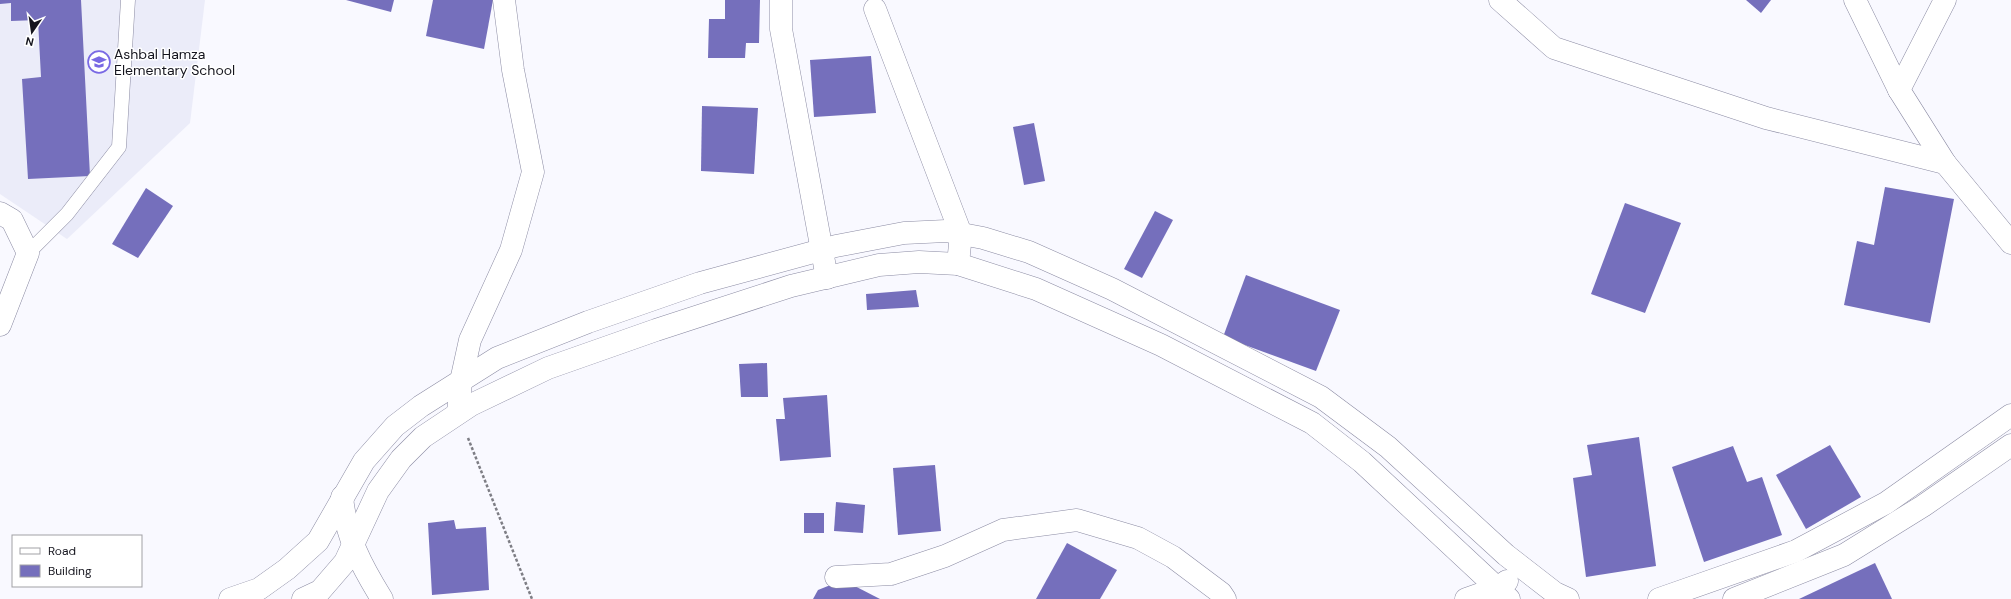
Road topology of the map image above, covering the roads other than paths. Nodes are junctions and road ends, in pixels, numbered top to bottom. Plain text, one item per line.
1 (128, 0) edge
2 (504, 0) edge
3 (781, 0) edge
4 (1500, 0) edge
5 (1855, 0) edge
6 (1945, 0) edge
7 (875, 9) dead end
8 (1899, 90) junction
9 (1945, 163) junction
10 (0, 213) edge
11 (961, 234) junction
12 (2011, 243) edge
13 (821, 250) junction
14 (28, 253) junction
15 (958, 264) junction
16 (827, 278) junction
17 (0, 325) edge
18 (461, 381) junction
19 (458, 413) junction
20 (2011, 415) edge
21 (2011, 445) edge
22 (342, 497) junction
23 (352, 546) junction
24 (1524, 569) junction
25 (836, 577) dead end
26 (1503, 593) edge
27 (230, 599) edge
28 (303, 599) edge
29 (382, 599) edge
30 (1226, 599) edge
31 (1466, 599) edge
32 (1568, 599) edge
33 (1659, 599) edge
34 (1734, 599) edge

1 - 14 lane
2 - 18 street
3 - 13 street
4 - 9 street
5 - 8 street
6 - 8 street
7 - 11 street
8 - 9 street
9 - 12 street
10 - 14 street
11 - 13 street
11 - 15 street
11 - 24 street
13 - 16 street
13 - 18 street
14 - 17 street
15 - 16 street
15 - 26 street
16 - 19 street
18 - 19 street
18 - 22 street
19 - 23 street
20 - 33 street
21 - 34 street
22 - 23 street
22 - 27 street
23 - 28 street
23 - 29 street
24 - 26 street
24 - 32 street
25 - 30 street
26 - 31 street

